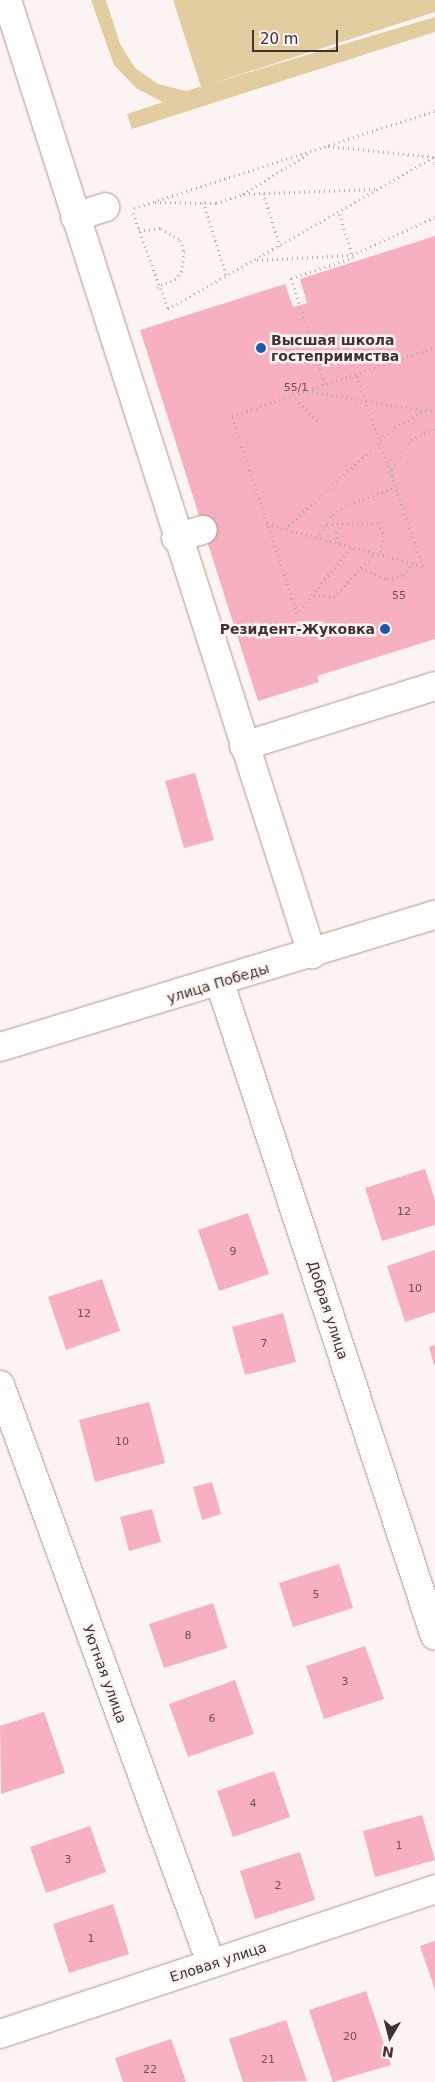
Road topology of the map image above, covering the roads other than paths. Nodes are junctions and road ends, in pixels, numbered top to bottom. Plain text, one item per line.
1 (7, 0) edge
2 (105, 207) dead end
3 (75, 217) junction
4 (203, 530) dead end
5 (176, 538) junction
6 (435, 686) edge
7 (244, 746) junction
8 (435, 915) edge
9 (312, 954) junction
10 (220, 983) junction
11 (0, 1047) edge
12 (0, 1385) edge
13 (435, 1636) edge
14 (435, 1889) edge
15 (211, 1963) junction
16 (0, 2034) edge

1 - 3 street
2 - 3 street
3 - 5 street
4 - 5 street
5 - 7 street
6 - 7 street
7 - 9 street
8 - 9 street, улица Победы
9 - 10 street, улица Победы
10 - 11 street, улица Победы
10 - 13 street, Добрая улица
12 - 15 street, Уютная улица
14 - 15 street, Еловая улица
15 - 16 street, Еловая улица

